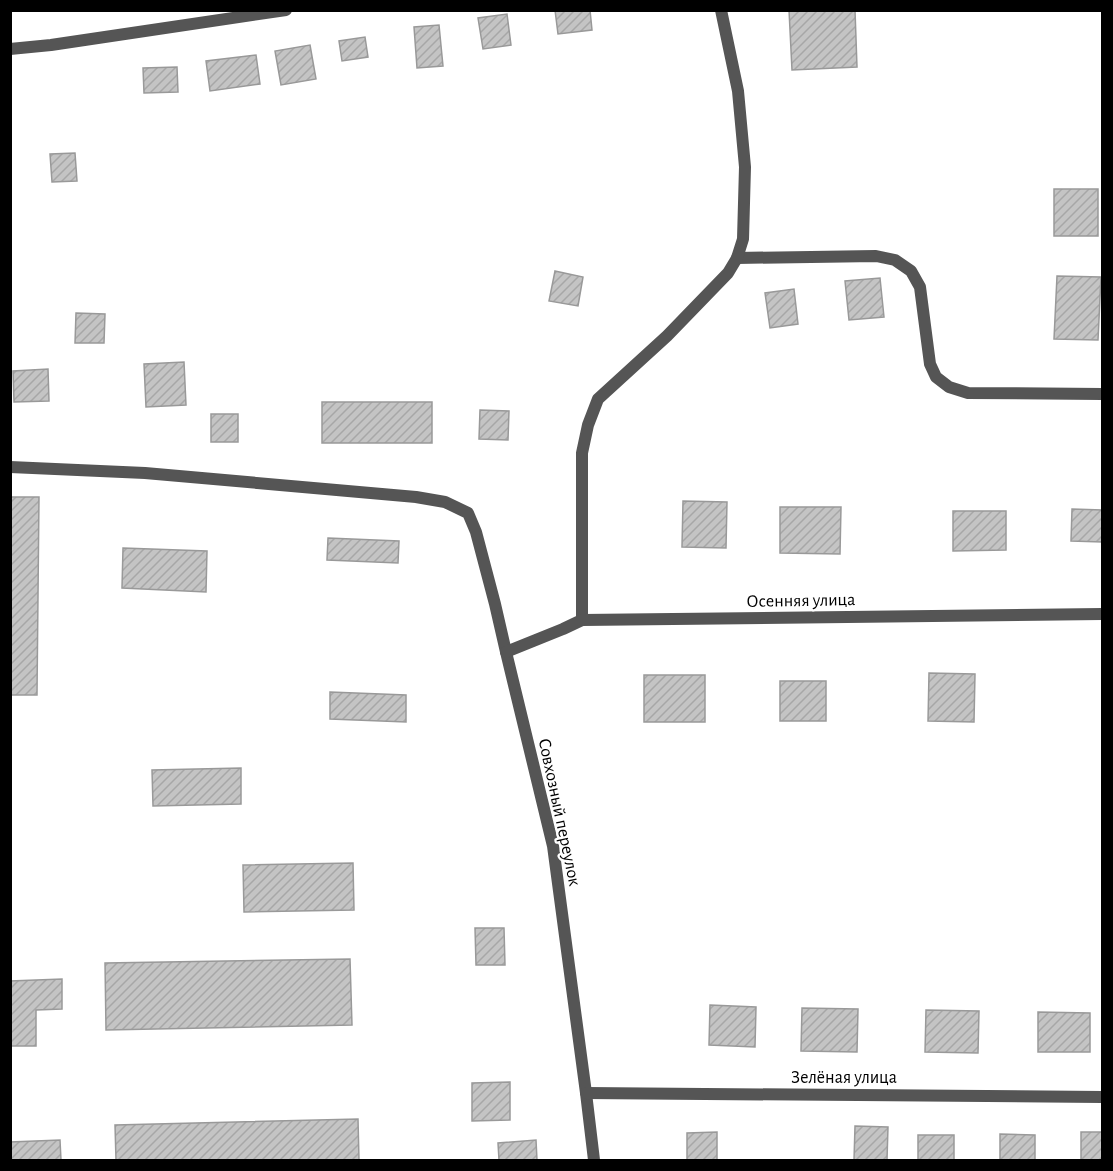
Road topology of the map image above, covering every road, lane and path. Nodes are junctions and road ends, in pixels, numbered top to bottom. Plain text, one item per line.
1 (286, 10) edge
2 (722, 10) edge
3 (10, 50) edge
4 (737, 258) junction
5 (1102, 394) edge
6 (10, 467) edge
7 (1102, 614) edge
8 (582, 620) junction
9 (506, 652) junction
10 (586, 1093) junction
11 (1102, 1097) edge
12 (594, 1161) edge

1 - 3 street
2 - 4 street
4 - 5 street
4 - 8 street
6 - 9 street, Совхозный переулок
7 - 8 street, Осенняя улица
8 - 9 street, Осенняя улица
9 - 10 street, Совхозный переулок
10 - 11 street, Зелёная улица
10 - 12 street, Совхозный переулок

